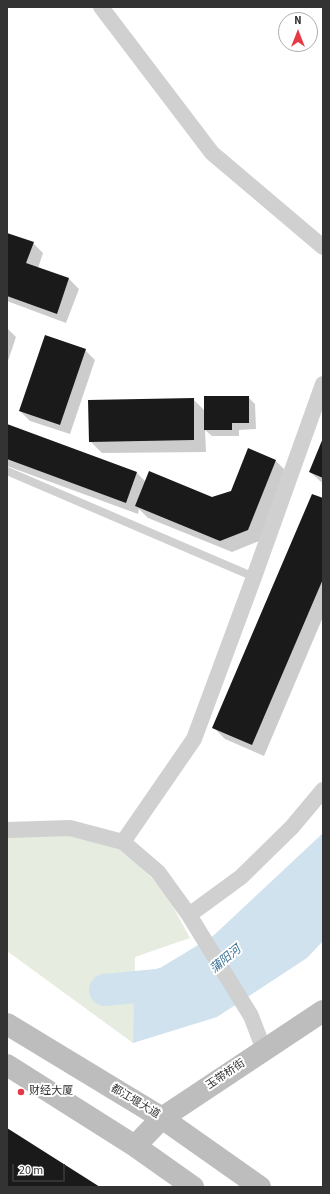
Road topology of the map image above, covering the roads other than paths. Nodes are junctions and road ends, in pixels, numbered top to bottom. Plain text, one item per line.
1 (101, 7) edge
2 (323, 247) edge
3 (323, 384) edge
4 (7, 472) edge
5 (254, 577) junction
6 (323, 790) edge
7 (7, 830) edge
8 (124, 842) junction
9 (189, 915) junction
10 (323, 1011) edge
11 (7, 1024) edge
12 (264, 1050) junction
13 (7, 1065) edge
14 (162, 1118) junction
15 (135, 1146) junction
16 (193, 1187) edge
17 (260, 1187) edge

1 - 2 street
3 - 5 street
4 - 5 lane
5 - 8 street
6 - 9 street
7 - 8 street
8 - 9 street
9 - 12 street
10 - 12 main road, 玉带桥街
11 - 14 main road, 都江堰大道
12 - 14 main road, 玉带桥街
13 - 15 main road
14 - 15 main road, 玉带桥街
14 - 17 main road, 都江堰大道
15 - 16 main road

